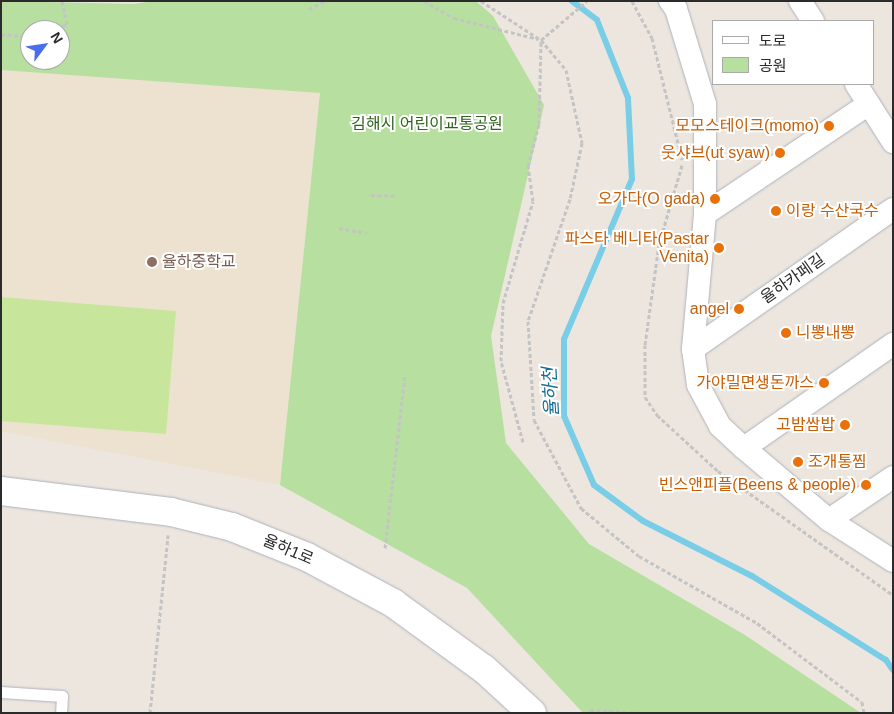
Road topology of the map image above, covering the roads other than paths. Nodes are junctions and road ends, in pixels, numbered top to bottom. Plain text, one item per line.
1 (800, 1) edge
2 (678, 4) edge
3 (812, 20) edge
4 (857, 85) edge
5 (869, 104) junction
6 (893, 142) edge
7 (893, 209) edge
8 (705, 214) junction
9 (893, 344) edge
10 (693, 349) junction
11 (744, 448) junction
12 (893, 477) edge
13 (1, 490) edge
14 (829, 520) junction
15 (893, 562) edge
16 (1, 692) edge
17 (61, 713) edge
18 (532, 713) edge

1 - 3 street
2 - 8 street
4 - 5 street
5 - 6 street
5 - 8 street
7 - 10 street, 율하카페길
8 - 10 street
9 - 11 street
10 - 11 street
11 - 14 street
12 - 14 street
13 - 18 street, 율하1로
14 - 15 street
16 - 17 lane

